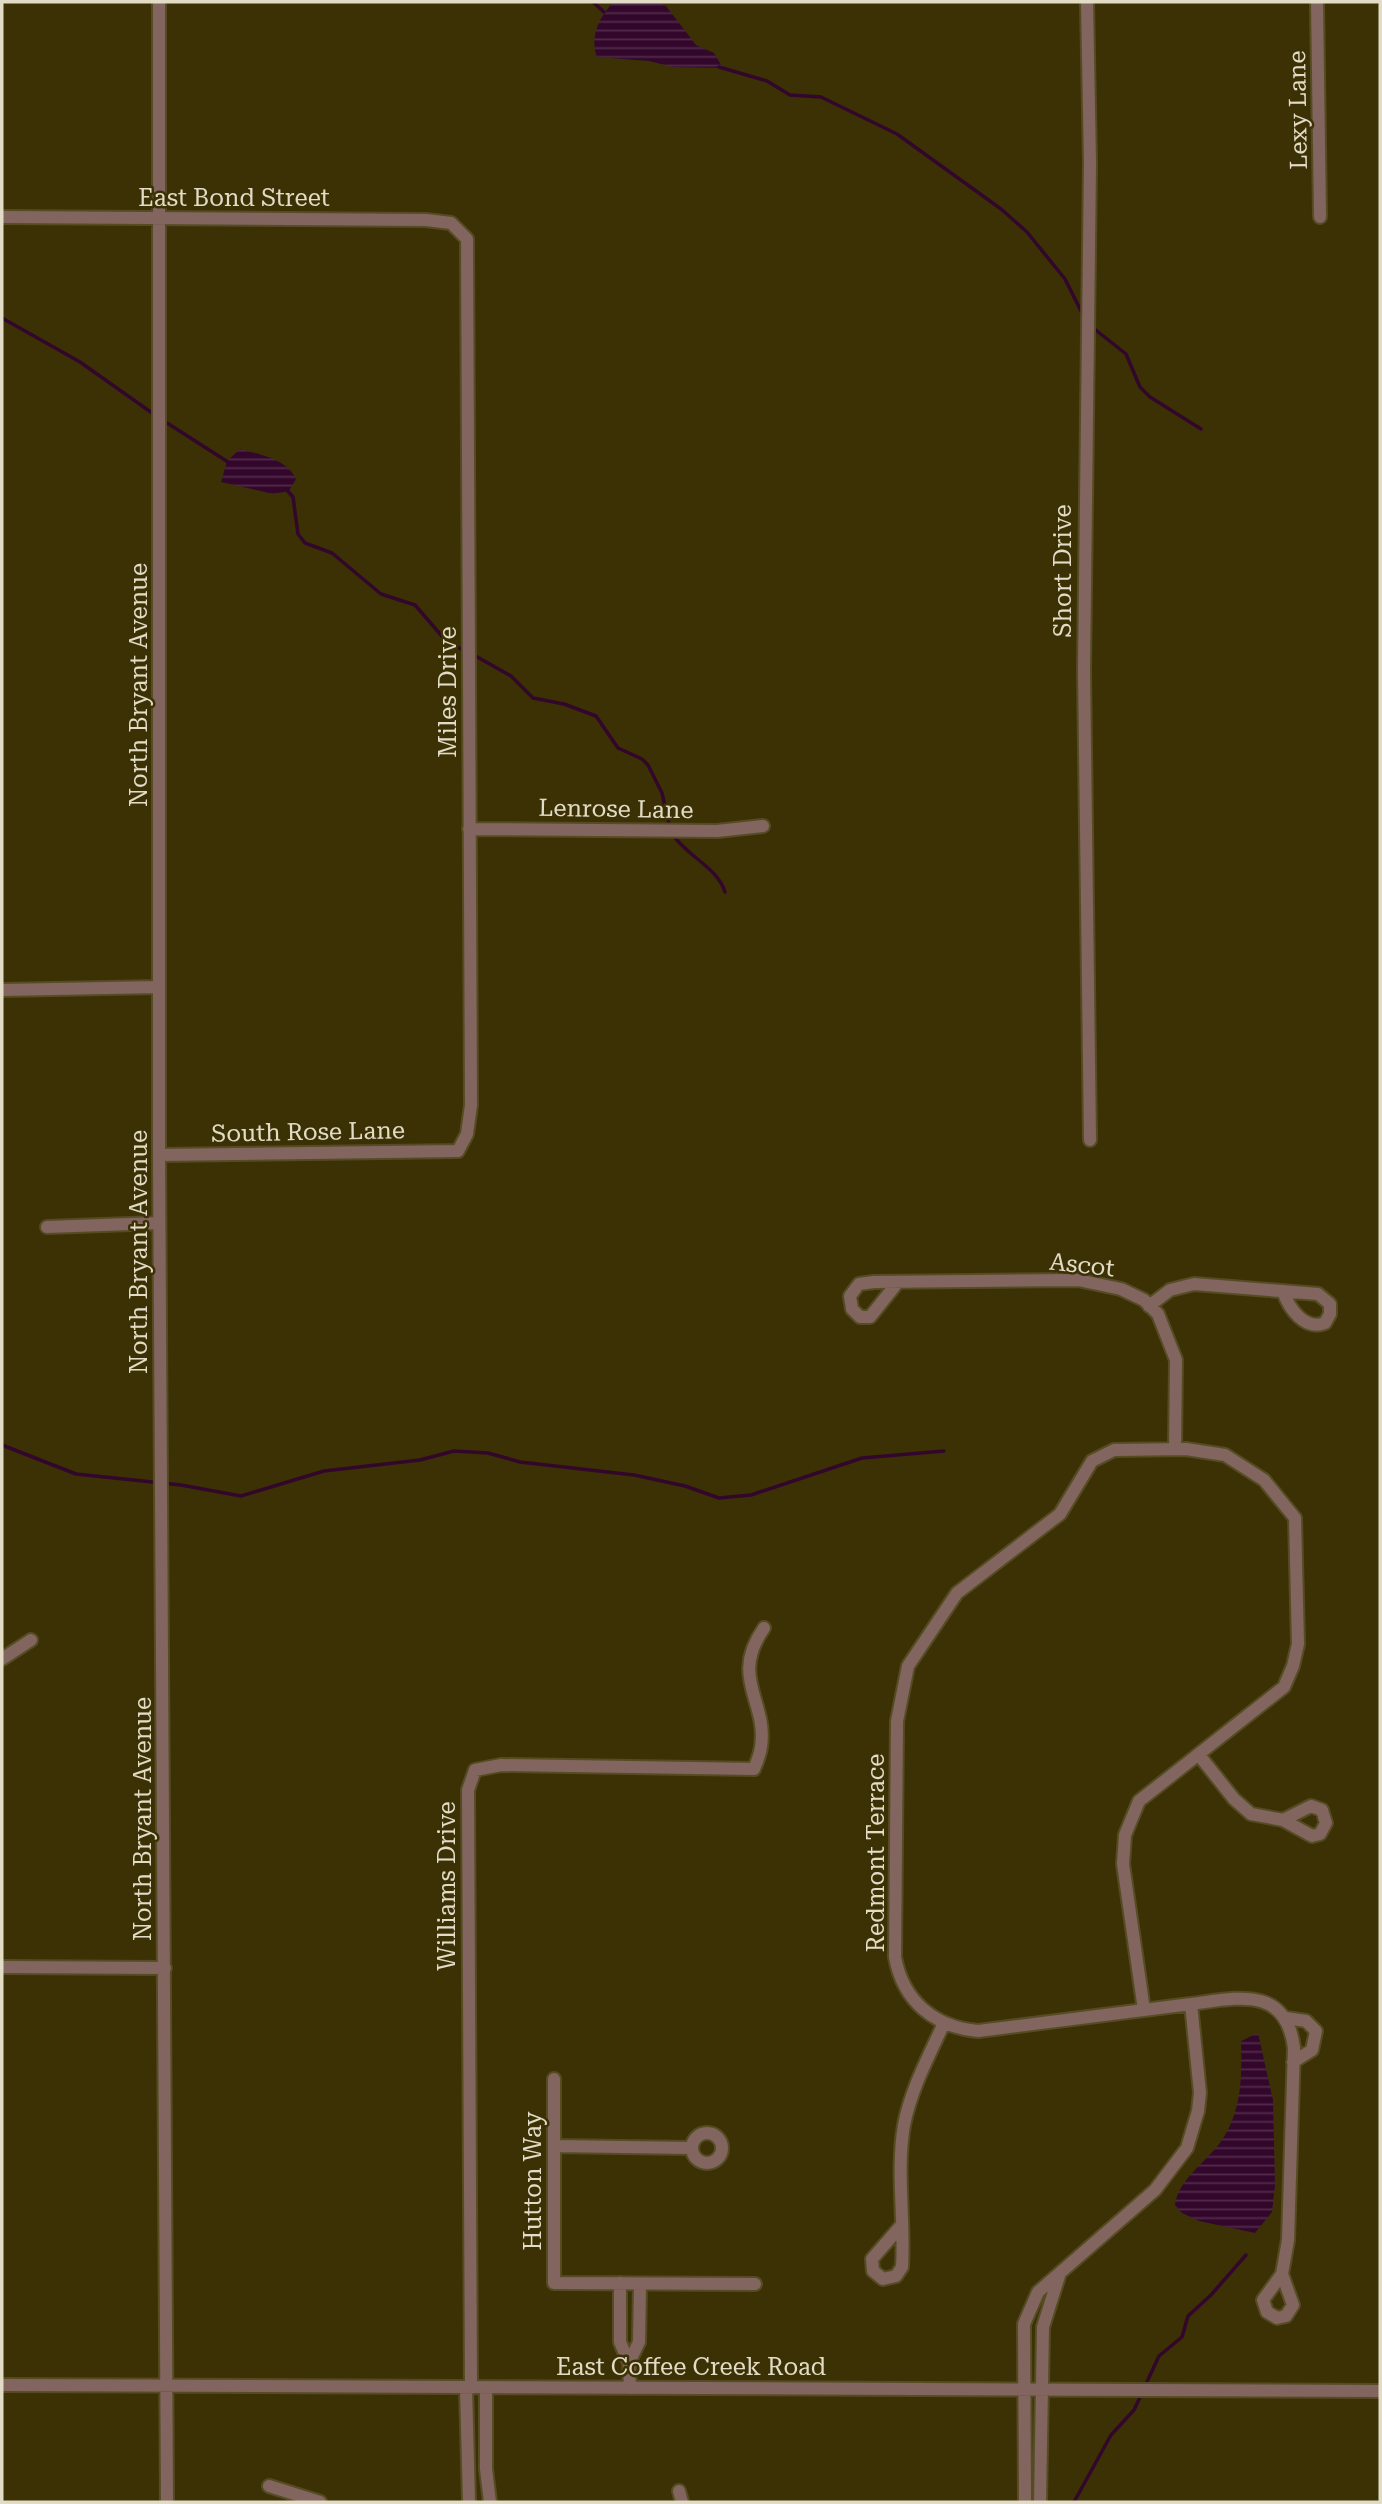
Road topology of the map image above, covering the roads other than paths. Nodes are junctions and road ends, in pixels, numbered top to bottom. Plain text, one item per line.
1 (159, 2) edge
2 (1087, 2) edge
3 (1317, 2) edge
4 (2, 217) edge
5 (1320, 217) dead end
6 (161, 218) junction
7 (462, 232) joint
8 (763, 826) dead end
9 (469, 828) junction
10 (159, 987) junction
11 (2, 990) edge
12 (1090, 1140) dead end
13 (458, 1151) joint
14 (159, 1156) junction
15 (159, 1223) junction
16 (47, 1227) dead end
17 (898, 1282) dead end
18 (1283, 1291) dead end
19 (1150, 1306) junction
20 (1175, 1449) junction
21 (764, 1628) dead end
22 (31, 1640) dead end
23 (2, 1659) edge
24 (1199, 1755) junction
25 (1283, 1820) dead end
26 (2, 1967) edge
27 (165, 1968) junction
28 (1191, 2004) junction
29 (1144, 2010) junction
30 (1286, 2018) junction
31 (944, 2023) junction
32 (1293, 2062) junction
33 (554, 2079) dead end
34 (554, 2146) junction
35 (692, 2148) dead end
36 (900, 2227) dead end
37 (1061, 2272) junction
38 (1282, 2274) dead end
39 (620, 2283) junction
40 (640, 2284) junction
41 (755, 2284) dead end
42 (629, 2363) junction
43 (2, 2385) edge
44 (167, 2386) junction
45 (468, 2388) junction
46 (486, 2388) junction
47 (629, 2388) junction
48 (1024, 2389) junction
49 (1041, 2389) junction
50 (1380, 2391) edge
51 (269, 2486) dead end
52 (167, 2502) edge
53 (320, 2502) edge
54 (469, 2502) edge
55 (491, 2502) edge
56 (1025, 2502) edge
57 (1040, 2502) edge

1 - 6 street, North Bryant Avenue
2 - 12 street, Short Drive
3 - 5 street, Lexy Lane
4 - 6 street, East Bond Street
6 - 7 street, East Bond Street
6 - 10 street, North Bryant Avenue
7 - 9 street, Miles Drive
8 - 9 street, Lenrose Lane
9 - 13 street, Miles Drive
10 - 11 street
10 - 14 street, North Bryant Avenue
13 - 14 street, South Rose Lane
14 - 15 street, North Bryant Avenue
15 - 16 street
15 - 27 street, North Bryant Avenue
17 - 19 street, Ascot
18 - 19 street
19 - 20 street
20 - 24 street, Redmont Terrace
20 - 31 street, Redmont Terrace
21 - 45 street, Williams Drive
22 - 23 street
24 - 25 street
24 - 29 street, Redmont Terrace
26 - 27 street
27 - 44 street, North Bryant Avenue
28 - 29 street, Redmont Terrace
28 - 30 street, Redmont Terrace
28 - 37 street
29 - 31 street, Redmont Terrace
30 - 32 street
30 - 32 street, Redmont Terrace
31 - 36 street
32 - 38 street
33 - 34 street, Hutton Way
34 - 35 street
34 - 39 street, Hutton Way
37 - 48 street
37 - 49 street
39 - 40 street
39 - 42 street
40 - 41 street
40 - 42 street
42 - 47 street
43 - 44 street, East Coffee Creek Road
44 - 45 street, East Coffee Creek Road
44 - 52 street, North Bryant Avenue
45 - 46 street, East Coffee Creek Road
45 - 54 street
46 - 47 street, East Coffee Creek Road
46 - 55 street
47 - 48 street, East Coffee Creek Road
48 - 49 street, East Coffee Creek Road
48 - 56 street
49 - 50 street, East Coffee Creek Road
49 - 57 street
51 - 53 street

